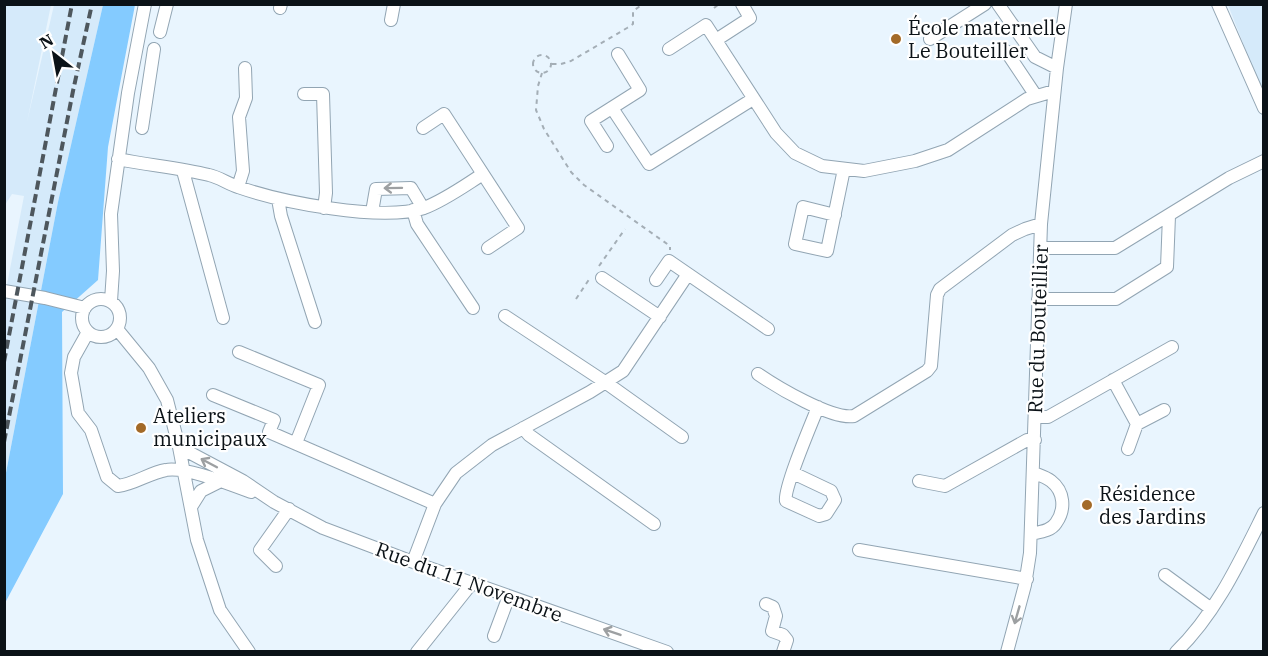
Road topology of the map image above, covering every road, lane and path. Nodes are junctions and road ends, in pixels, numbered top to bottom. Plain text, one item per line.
1 (145, 4) edge
2 (166, 4) edge
3 (394, 4) edge
4 (643, 4) edge
5 (719, 4) edge
6 (742, 4) edge
7 (985, 4) edge
8 (998, 4) edge
9 (1066, 4) edge
10 (1218, 4) edge
11 (714, 8) dead end
12 (391, 20) dead end
13 (160, 32) dead end
14 (930, 39) dead end
15 (716, 40) junction
16 (154, 49) dead end
17 (669, 49) dead end
18 (1006, 51) dead end
19 (618, 54) dead end
20 (552, 64) junction
21 (245, 68) dead end
22 (1057, 68) junction
23 (542, 73) junction
24 (1054, 91) junction
25 (129, 93) junction
26 (304, 94) dead end
27 (147, 96) junction
28 (1036, 96) junction
29 (753, 99) junction
30 (612, 108) junction
31 (1263, 108) edge
32 (142, 128) dead end
33 (423, 128) dead end
34 (607, 146) dead end
35 (118, 159) junction
36 (1263, 161) edge
37 (844, 169) junction
38 (183, 171) junction
39 (483, 174) junction
40 (238, 187) junction
41 (279, 199) junction
42 (324, 208) junction
43 (418, 209) junction
44 (372, 212) junction
45 (835, 214) dead end
46 (1169, 216) junction
47 (1041, 224) junction
48 (625, 229) dead end
49 (488, 248) dead end
50 (1040, 248) junction
51 (669, 261) junction
52 (688, 274) junction
53 (602, 278) dead end
54 (656, 280) dead end
55 (4, 291) edge
56 (1038, 299) junction
57 (576, 300) dead end
58 (111, 301) junction
59 (85, 308) junction
60 (472, 308) dead end
61 (505, 316) dead end
62 (660, 317) junction
63 (223, 318) dead end
64 (315, 322) dead end
65 (117, 329) junction
66 (768, 329) dead end
67 (88, 332) junction
68 (1172, 347) dead end
69 (239, 352) dead end
70 (758, 374) dead end
71 (1113, 380) junction
72 (605, 382) junction
73 (213, 395) dead end
74 (818, 407) junction
75 (1164, 410) dead end
76 (1035, 417) junction
77 (1137, 424) junction
78 (523, 428) junction
79 (682, 437) dead end
80 (1035, 440) junction
81 (296, 443) junction
82 (179, 447) junction
83 (1128, 449) dead end
84 (184, 471) junction
85 (793, 473) dead end
86 (1034, 473) junction
87 (919, 481) dead end
88 (219, 482) junction
89 (274, 502) junction
90 (435, 504) junction
91 (190, 507) junction
92 (289, 509) junction
93 (1263, 513) edge
94 (654, 524) dead end
95 (1260, 528) edge
96 (1031, 534) junction
97 (860, 550) dead end
98 (412, 562) junction
99 (276, 566) dead end
100 (1165, 575) dead end
101 (1026, 579) junction
102 (472, 583) junction
103 (509, 596) junction
104 (766, 604) dead end
105 (1210, 608) junction
106 (494, 636) dead end
107 (249, 651) edge
108 (417, 651) edge
109 (667, 651) edge
110 (783, 651) edge
111 (1007, 651) edge
112 (1176, 651) edge

1 - 25 street
2 - 13 street
3 - 12 street
4 - 20 path
5 - 11 path
6 - 15 street
7 - 14 street
8 - 22 street
9 - 22 street, Rue du Bouteillier
10 - 31 street
15 - 17 street
15 - 29 street
16 - 27 street
18 - 28 street
19 - 30 street
20 - 23 path
20 - 23 path
21 - 40 street
22 - 24 street, Rue du Bouteillier
23 - 51 path
24 - 28 street
24 - 47 street, Rue du Bouteillier
25 - 27 street
25 - 35 street
26 - 42 street
27 - 32 street
28 - 37 street
29 - 30 street
29 - 37 street
30 - 34 street
33 - 39 street
35 - 38 street
35 - 58 street
36 - 46 street
37 - 45 street
38 - 40 street
38 - 63 street
39 - 43 street
39 - 49 street
40 - 41 street
41 - 42 street
41 - 64 street
42 - 44 street
43 - 44 street
43 -> 44 street
43 - 60 street
46 - 50 street
46 - 56 street
47 - 50 street, Rue du Bouteillier
47 - 74 street
48 - 57 path
50 - 56 street, Rue du Bouteillier
51 - 52 street
51 - 54 street
52 - 62 street
52 - 66 street
53 - 62 street
55 - 59 street
56 - 76 street, Rue du Bouteillier
58 - 59 street
58 - 65 street
59 - 67 street
61 - 72 street
62 - 72 street
65 - 67 street
65 - 82 street
67 - 84 street
68 - 71 street
69 - 81 street
70 - 74 street
71 - 76 street
71 - 77 street
72 - 78 street
72 - 79 street
73 - 81 street
74 - 85 street
75 - 77 street
76 - 80 street, Rue du Bouteillier
77 - 83 street
78 - 90 street
78 - 94 street
80 - 86 street, Rue du Bouteillier
80 - 87 street
81 - 90 street
82 - 84 street
89 -> 82 street, Rue du 11 Novembre
84 - 88 street, Rue du 11 Novembre
84 - 91 street
86 - 96 street, Rue du Bouteillier
86 - 96 street
88 - 89 street, Rue du 11 Novembre
88 - 91 street
89 - 92 street, Rue du 11 Novembre
90 - 98 street
91 - 107 street
92 - 98 street, Rue du 11 Novembre
92 - 99 street
93 - 95 street
95 - 105 street
96 - 101 street, Rue du Bouteillier
97 - 101 street
98 - 102 street, Rue du 11 Novembre
100 - 105 street
101 -> 111 street, Rue du Bouteillier
102 - 103 street, Rue du 11 Novembre
102 - 108 street
103 - 106 street
109 -> 103 street, Rue du 11 Novembre
104 - 110 street
105 - 112 street

